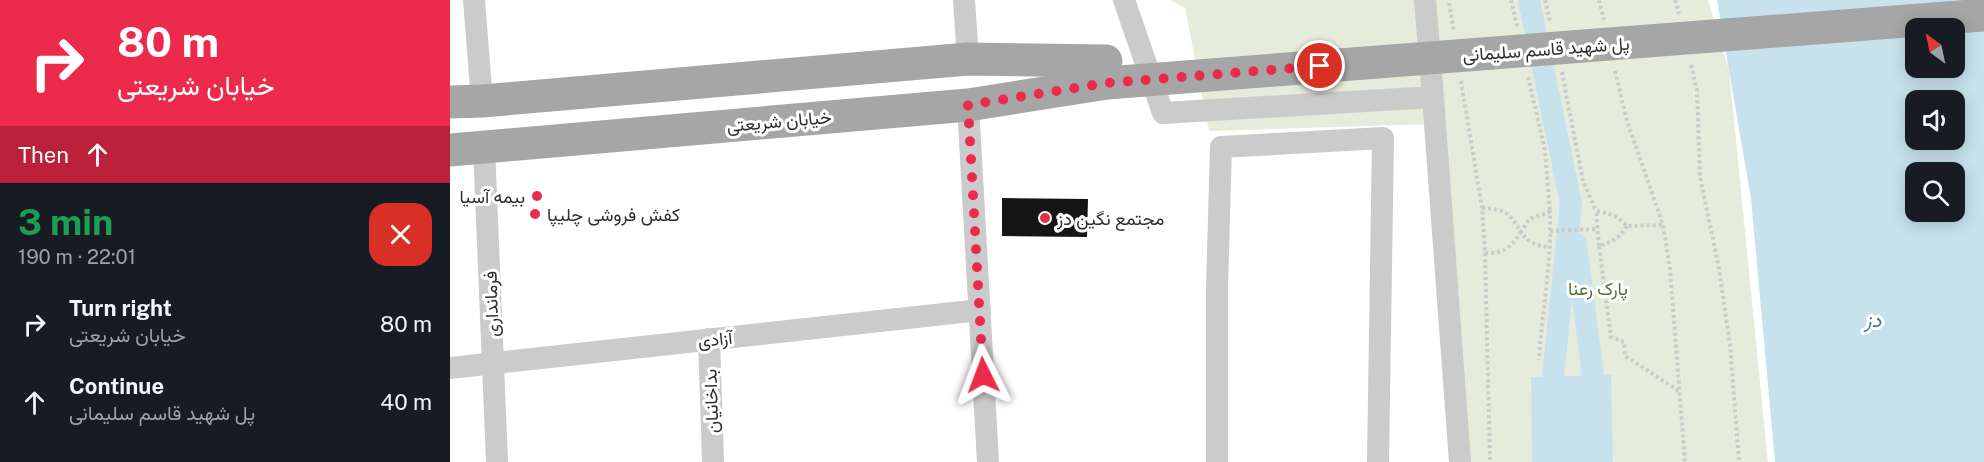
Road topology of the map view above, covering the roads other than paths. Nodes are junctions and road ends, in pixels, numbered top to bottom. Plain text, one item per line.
1 (474, 0) edge
2 (964, 0) edge
3 (1124, 0) edge
4 (1425, 0) edge
5 (1882, 0) edge
6 (1984, 15) edge
7 (968, 59) junction
8 (1106, 72) junction
9 (1433, 98) junction
10 (466, 102) edge
11 (968, 105) junction
12 (484, 147) junction
13 (450, 150) edge
14 (980, 310) junction
15 (709, 339) junction
16 (493, 363) junction
17 (450, 368) edge
18 (497, 462) edge
19 (713, 462) edge
20 (988, 462) edge
21 (1217, 462) edge
22 (1378, 462) edge
23 (1460, 462) edge

1 - 10 street
2 - 7 street
3 - 9 street
4 - 9 street
5 - 8 main road, پل شهید قاسم سلیمانی
6 - 8 main road, پل شهید قاسم سلیمانی, bridge
7 - 8 main road
7 - 10 main road
8 - 11 main road, خیابان شریعتی
9 - 23 street
10 - 12 main road
11 - 12 main road, خیابان شریعتی
11 - 14 street
12 - 13 main road, خیابان شریعتی
12 - 16 street, فرمانداری
14 - 15 street, آزادی
14 - 20 street
15 - 16 street, آزادی
15 - 19 street, بداخانیان
16 - 17 street, آزادی
16 - 18 street, فرمانداری
21 - 22 street

